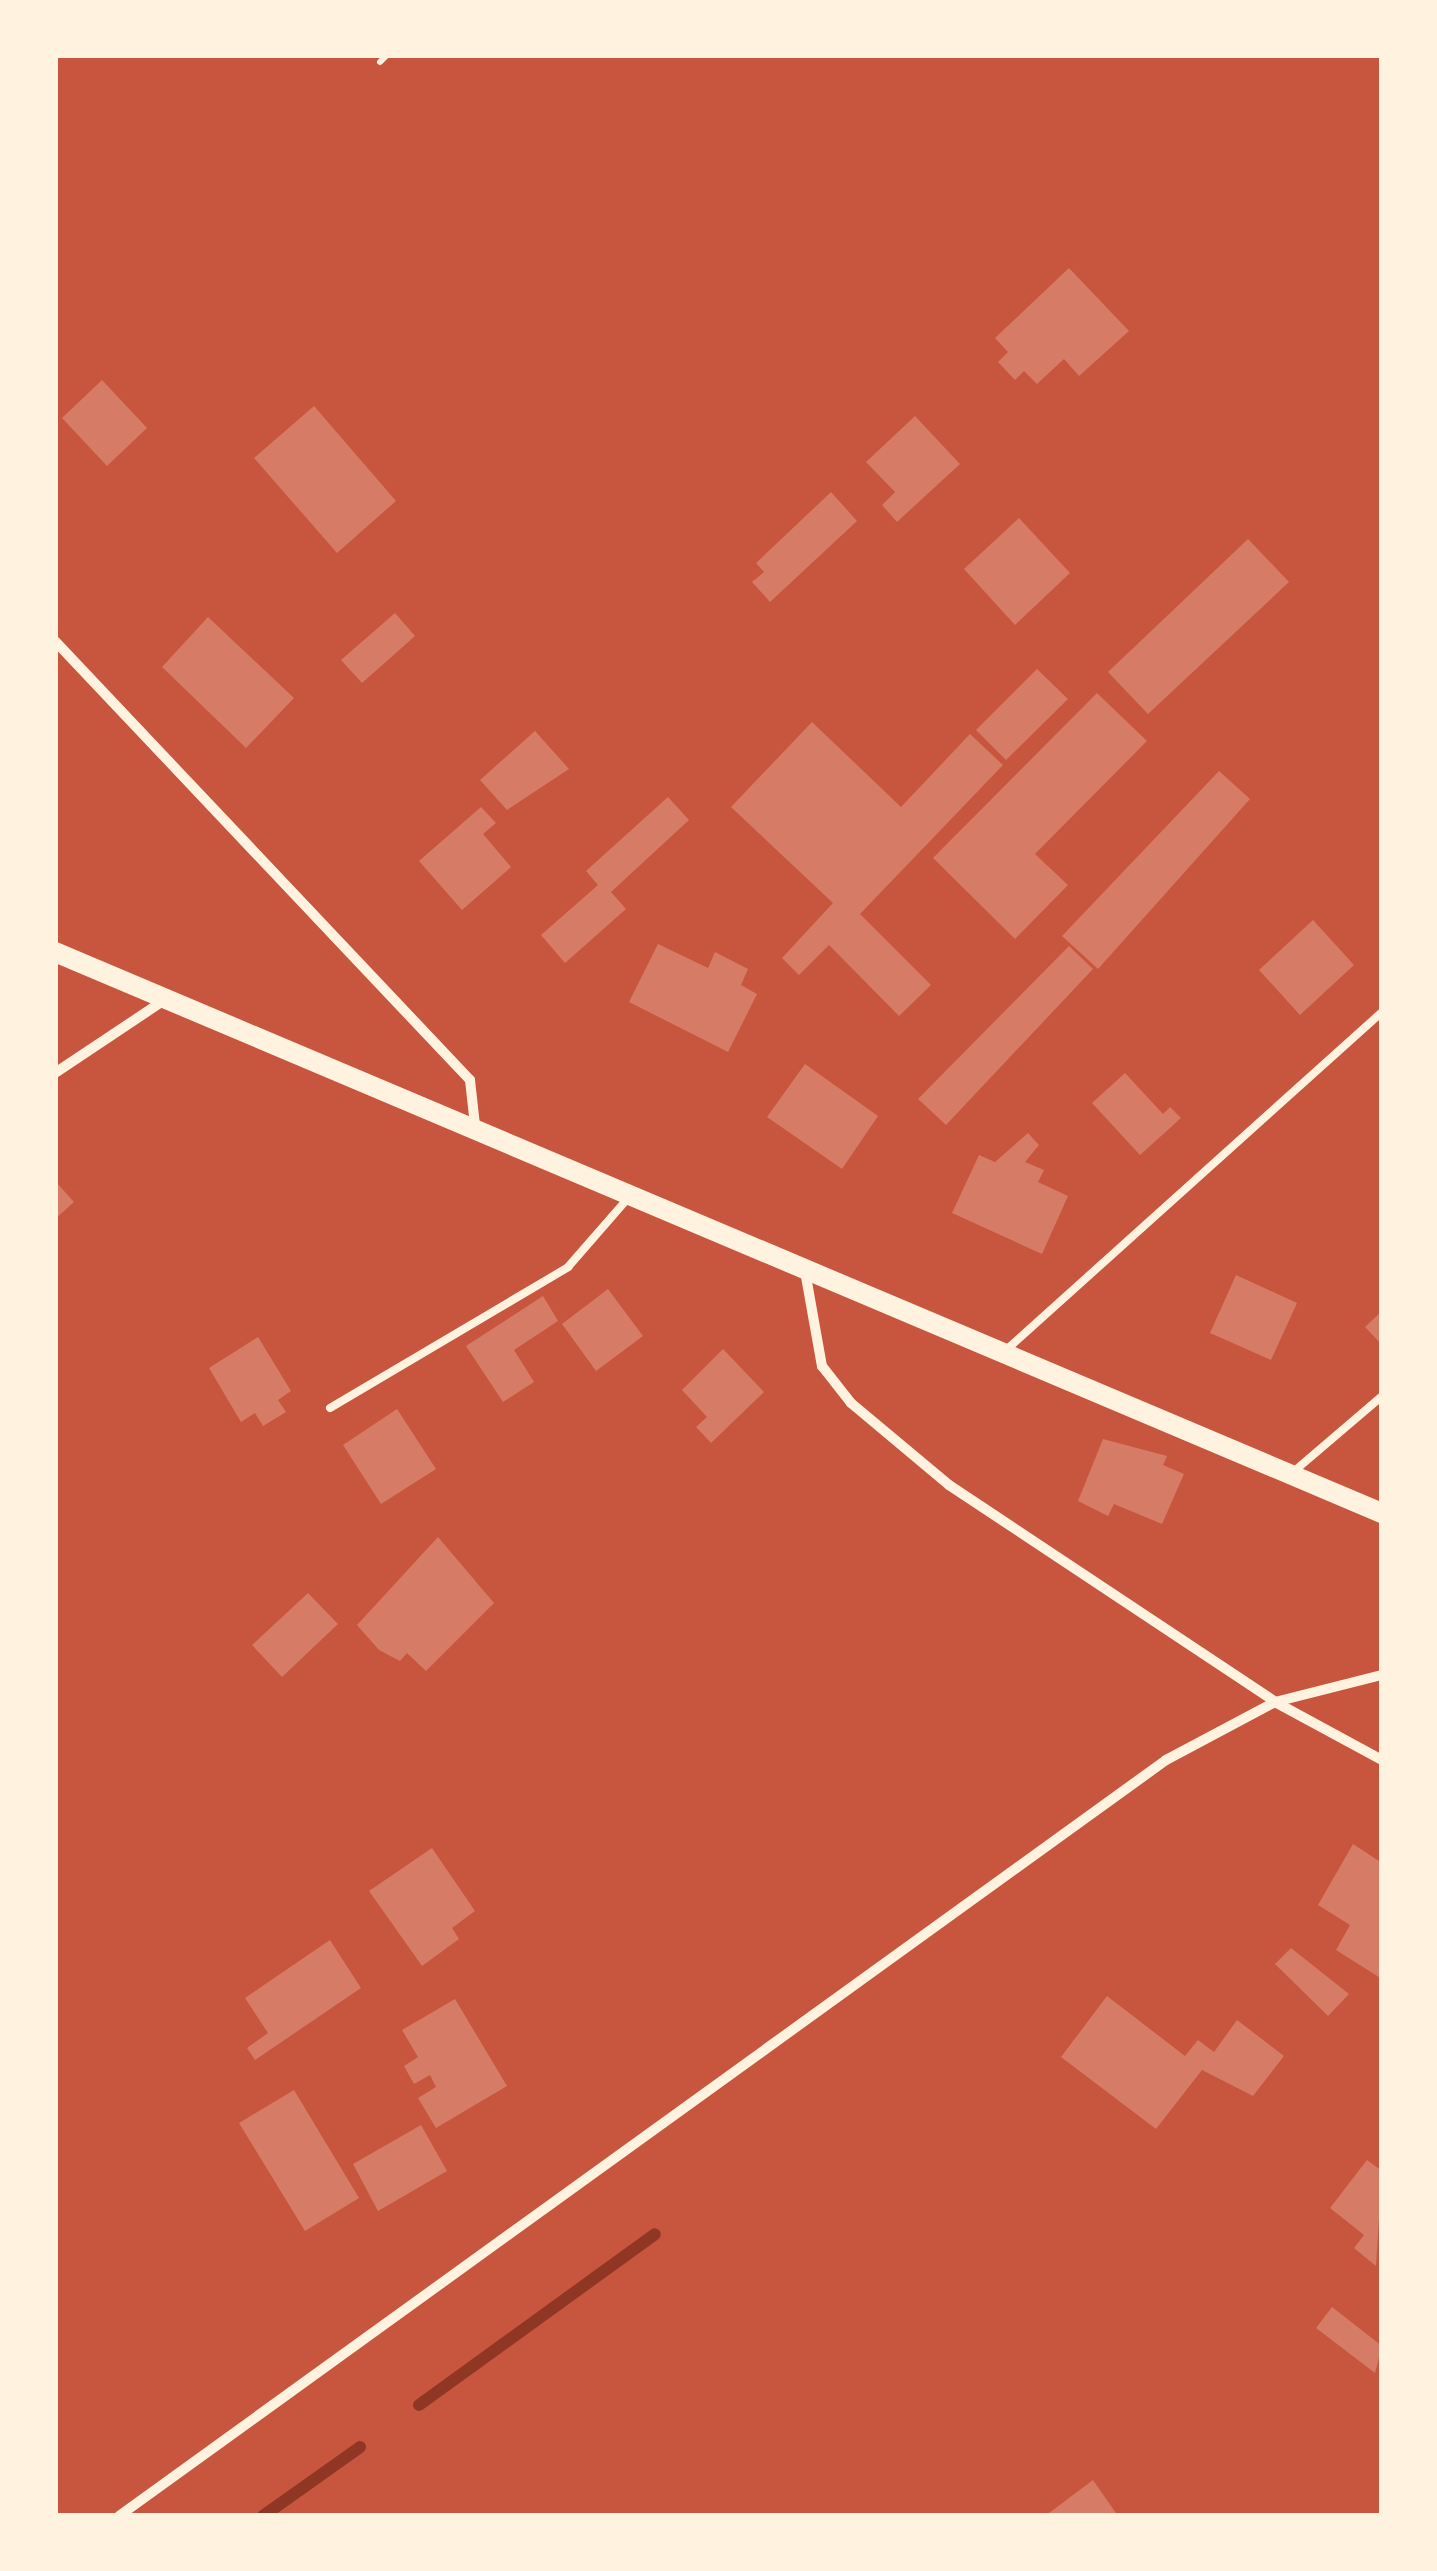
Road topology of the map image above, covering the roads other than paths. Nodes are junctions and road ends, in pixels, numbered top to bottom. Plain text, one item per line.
1 (55, 641) edge
2 (55, 952) edge
3 (167, 998) junction
4 (1382, 1012) edge
5 (55, 1073) edge
6 (475, 1126) junction
7 (631, 1194) junction
8 (805, 1271) junction
9 (1002, 1354) junction
10 (1382, 1396) edge
11 (330, 1408) dead end
12 (1288, 1476) junction
13 (1382, 1514) edge
14 (1382, 1674) edge
15 (1275, 1702) junction
16 (1382, 1760) edge
17 (119, 2516) edge

1 - 6 street
2 - 3 main road
3 - 5 street
3 - 6 main road
4 - 9 lane
6 - 7 main road
7 - 8 main road
7 - 11 lane
8 - 9 main road
8 - 15 street
9 - 12 main road
10 - 12 lane
12 - 13 main road
14 - 15 street
15 - 16 street
15 - 17 street

